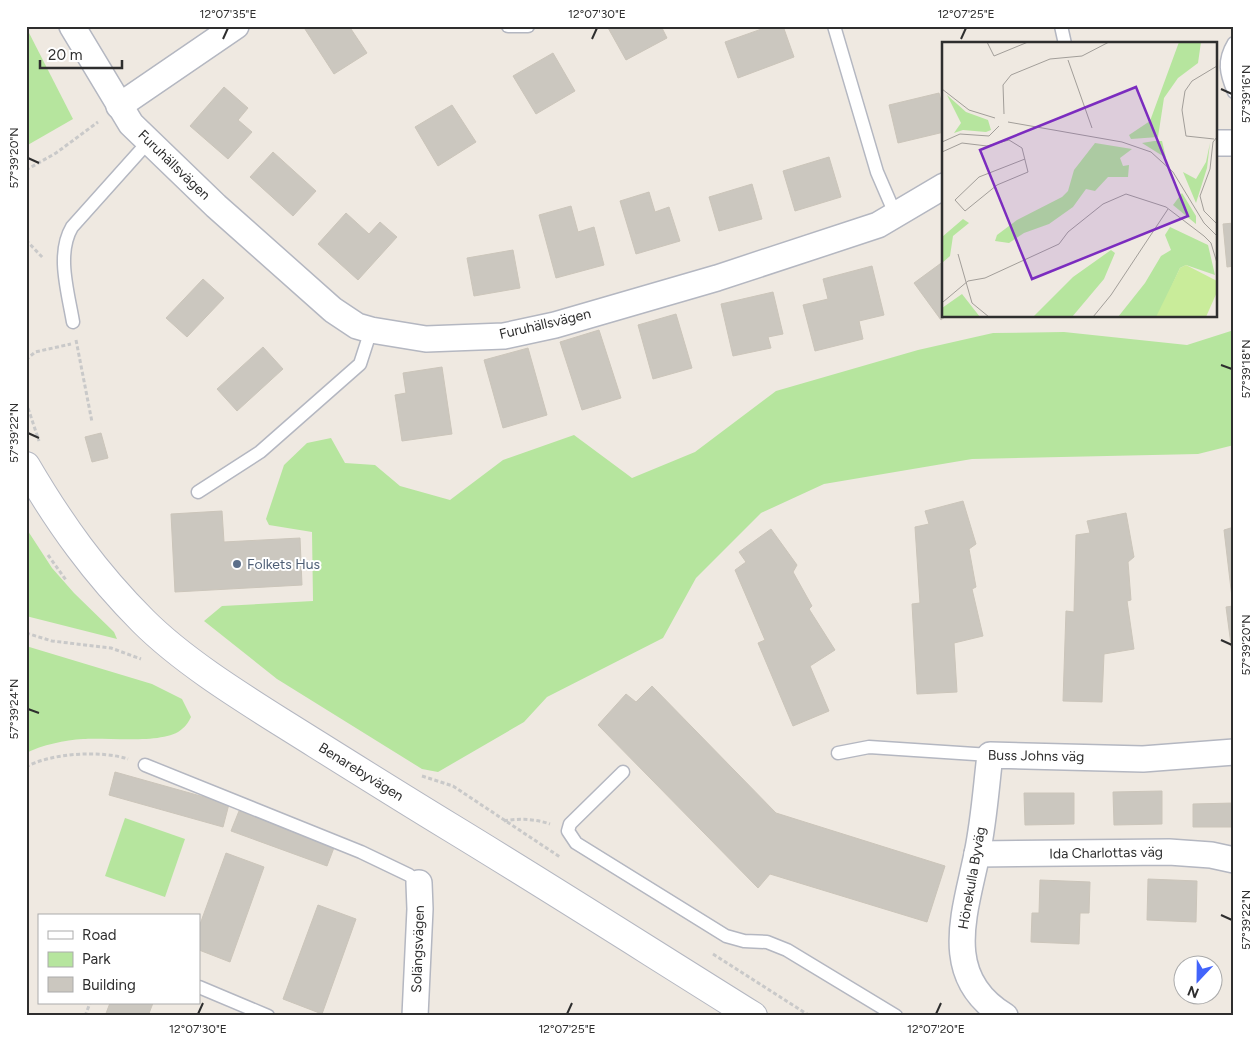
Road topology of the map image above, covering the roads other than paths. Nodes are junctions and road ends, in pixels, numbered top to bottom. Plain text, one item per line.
1 (72, 26) edge
2 (236, 26) edge
3 (508, 26) edge
4 (528, 26) edge
5 (834, 26) edge
6 (1061, 26) edge
7 (1065, 42) edge
8 (1234, 43) edge
9 (1234, 92) edge
10 (120, 106) junction
11 (149, 141) junction
12 (1234, 142) edge
13 (1218, 143) edge
14 (942, 187) edge
15 (896, 216) junction
16 (73, 322) road end
17 (371, 330) junction
18 (33, 455) edge
19 (198, 492) dead end
20 (1234, 752) edge
21 (838, 753) dead end
22 (990, 755) junction
23 (145, 765) road end
24 (623, 772) dead end
25 (977, 854) junction
26 (1234, 860) edge
27 (419, 883) joint
28 (200, 987) edge
29 (997, 1014) edge
30 (268, 1016) edge
31 (415, 1016) edge
32 (753, 1016) edge
33 (896, 1016) edge

1 - 10 street, Furuhällsvägen
2 - 10 street
3 - 4 lane
5 - 15 lane
6 - 7 lane
8 - 9 lane
10 - 11 street, Furuhällsvägen
11 - 16 lane
11 - 17 street, Furuhällsvägen
12 - 13 street
14 - 15 street, Furuhällsvägen
15 - 17 street, Furuhällsvägen
17 - 19 lane
18 - 32 street, Benarebyvägen
20 - 22 street, Buss Johns väg
21 - 22 lane, Buss Johns väg
22 - 25 street, Hönekulla Byväg
23 - 27 lane
24 - 33 lane
25 - 26 street, Ida Charlottas väg
25 - 29 street, Hönekulla Byväg
27 - 31 street, Solängsvägen
28 - 30 lane

